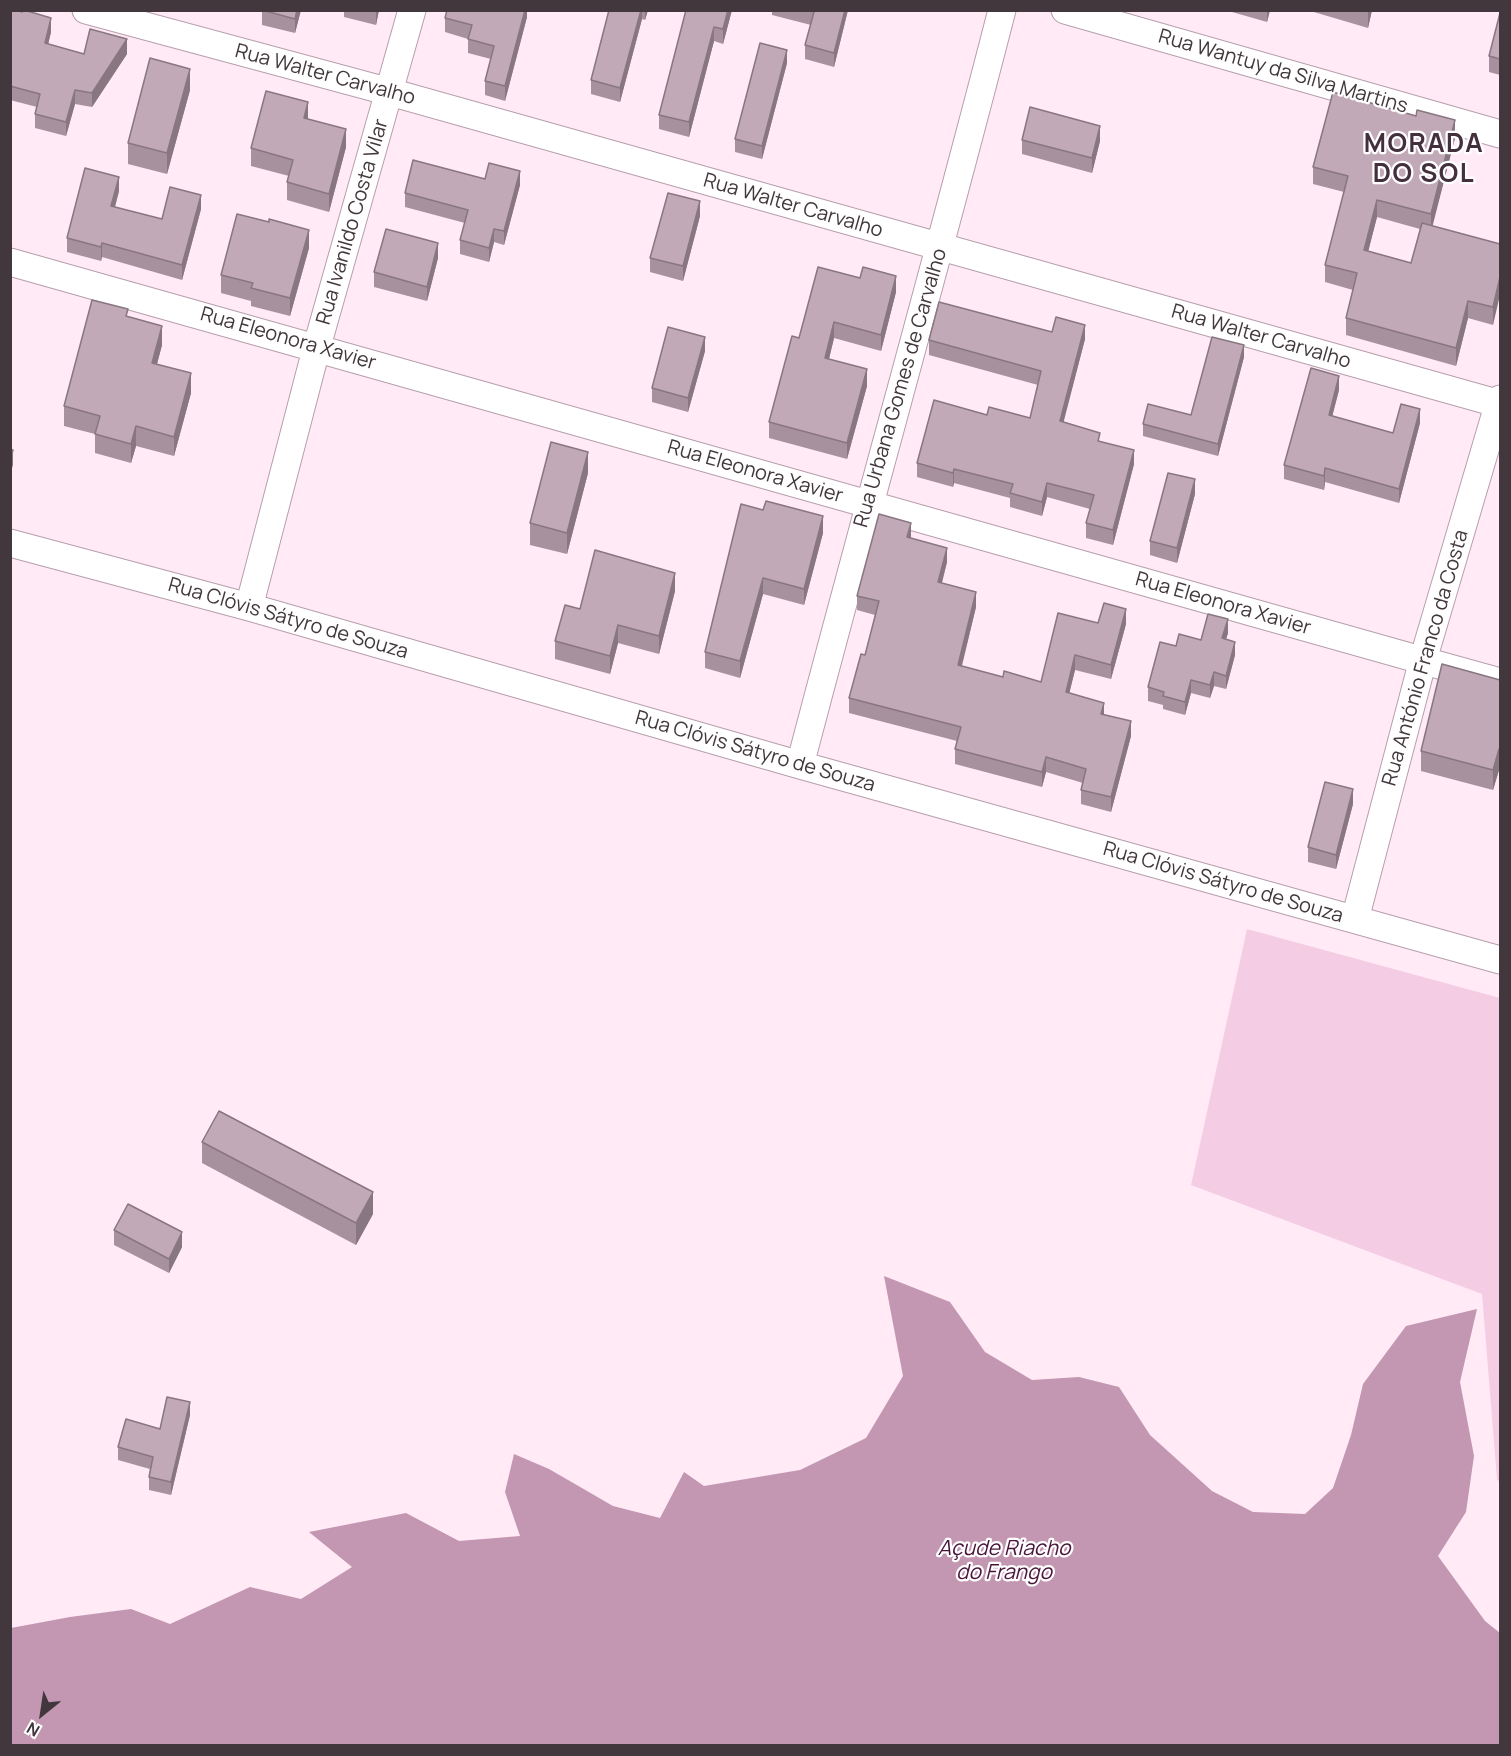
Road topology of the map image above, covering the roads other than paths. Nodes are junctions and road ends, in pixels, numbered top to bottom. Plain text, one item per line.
1 (86, 10) edge
2 (412, 10) edge
3 (1002, 10) edge
4 (1065, 10) edge
5 (390, 92) junction
6 (1500, 134) edge
7 (941, 247) junction
8 (10, 262) edge
9 (317, 346) junction
10 (1500, 402) edge
11 (868, 505) junction
12 (10, 543) edge
13 (249, 607) junction
14 (1423, 660) junction
15 (1500, 682) edge
16 (800, 765) junction
17 (1355, 919) junction
18 (1500, 960) edge

1 - 5 street, Rua Walter Carvalho
2 - 5 street, Rua Ivanildo Costa Vilar
3 - 7 street, Rua Urbana Gomes de Carvalho
4 - 6 street, Rua Wantuy da Silva Martins
5 - 7 street, Rua Walter Carvalho
5 - 9 street, Rua Ivanildo Costa Vilar
7 - 10 street, Rua Walter Carvalho
7 - 11 street, Rua Urbana Gomes de Carvalho
8 - 9 street, Rua Eleonora Xavier
9 - 11 street, Rua Eleonora Xavier
9 - 13 street, Rua Ivanildo Costa Vilar
10 - 14 street, Rua António Franco da Costa
11 - 14 street, Rua Eleonora Xavier
11 - 16 street, Rua Urbana Gomes de Carvalho
12 - 13 street, Rua Clóvis Sátyro de Souza
13 - 16 street, Rua Clóvis Sátyro de Souza
14 - 15 street, Rua Eleonora Xavier
14 - 17 street, Rua António Franco da Costa
16 - 17 street, Rua Clóvis Sátyro de Souza
17 - 18 street, Rua Clóvis Sátyro de Souza

